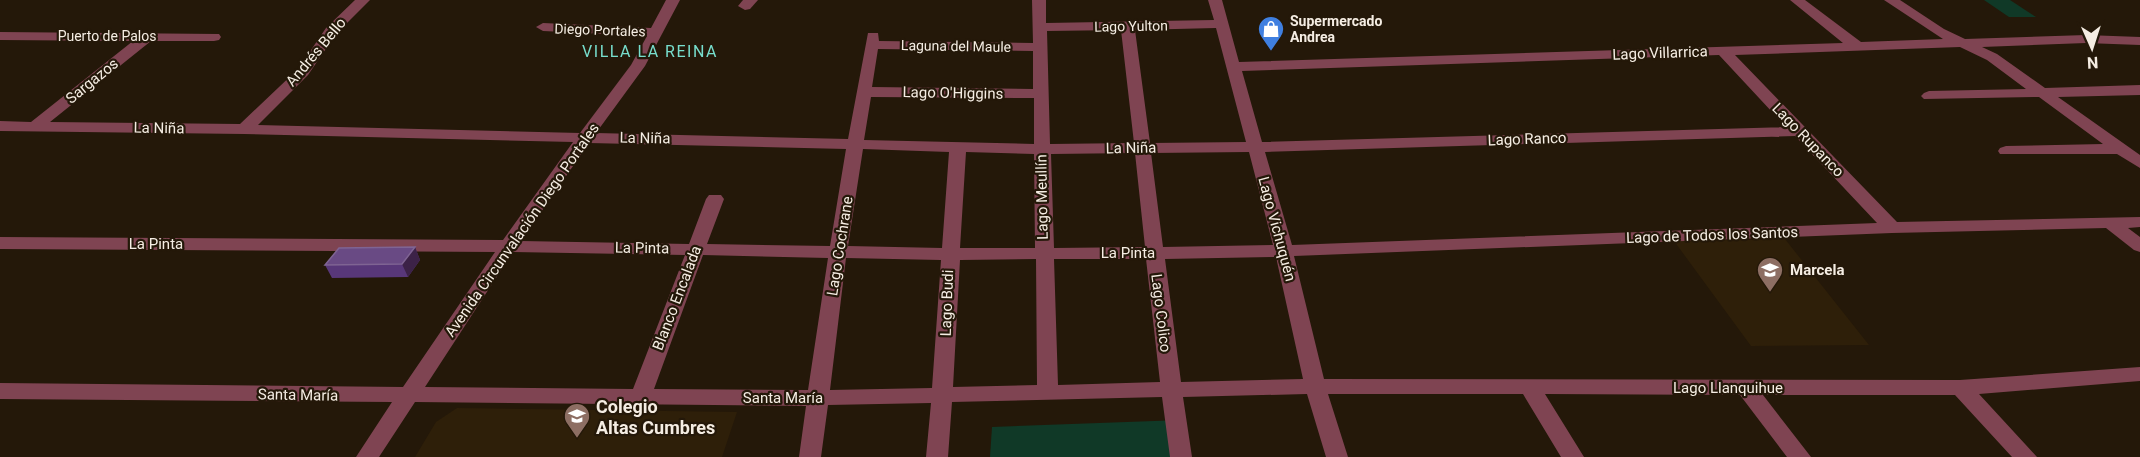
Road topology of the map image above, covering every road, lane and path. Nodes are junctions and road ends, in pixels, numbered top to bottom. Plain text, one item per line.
1 (363, 0) edge
2 (673, 0) edge
3 (1039, 0) edge
4 (1215, 0) edge
5 (1797, 0) edge
6 (1891, 0) edge
7 (1222, 24) junction
8 (1127, 26) junction
9 (543, 27) dead end
10 (1041, 27) junction
11 (657, 32) junction
12 (0, 36) edge
13 (148, 36) junction
14 (214, 37) dead end
15 (873, 40) joint
16 (2140, 41) edge
17 (1964, 43) junction
18 (1041, 47) junction
19 (1858, 47) junction
20 (1723, 51) junction
21 (1233, 67) junction
22 (2140, 90) edge
23 (865, 92) junction
24 (2042, 93) junction
25 (1042, 94) junction
26 (1929, 96) dead end
27 (0, 126) edge
28 (35, 126) junction
29 (244, 129) junction
30 (1799, 131) junction
31 (585, 137) junction
32 (857, 143) junction
33 (1144, 147) junction
34 (1254, 147) junction
35 (958, 148) junction
36 (2140, 148) edge
37 (1041, 149) junction
38 (2121, 149) junction
39 (2006, 151) dead end
40 (2140, 163) edge
41 (714, 199) dead end
42 (2140, 222) edge
43 (2111, 223) junction
44 (1892, 228) junction
45 (0, 243) edge
46 (508, 246) junction
47 (2140, 246) edge
48 (696, 249) junction
49 (1284, 251) junction
50 (838, 252) junction
51 (1154, 253) junction
52 (949, 254) junction
53 (1043, 254) junction
54 (2139, 375) edge
55 (1315, 386) junction
56 (1528, 386) junction
57 (1746, 388) junction
58 (1960, 388) junction
59 (0, 391) edge
60 (1172, 391) junction
61 (1048, 393) junction
62 (408, 395) junction
63 (639, 397) junction
64 (943, 397) junction
65 (818, 398) junction
66 (367, 457) edge
67 (810, 457) edge
68 (937, 457) edge
69 (1181, 457) edge
70 (1337, 457) edge
71 (1573, 457) edge
72 (1800, 457) edge
73 (2026, 457) edge

1 - 29 street, Andrés Bello
2 - 11 street, Avenida Circunvalación Diego Portales
3 - 10 street, Lago Meullín
4 - 7 street, Lago Vichuquén
5 - 19 street
6 - 17 street
7 - 8 street, Lago Yulton
7 - 21 street, Lago Vichuquén
8 - 10 street, Lago Yulton
8 - 33 street, Lago Colico
9 - 11 street, Diego Portales
10 - 18 street, Lago Meullín
11 - 31 street, Avenida Circunvalación Diego Portales
12 - 13 street, Puerto de Palos
13 - 14 street, Puerto de Palos
13 - 28 street, Sargazos
15 - 18 street, Laguna del Maule
15 - 23 street, Lago Cochrane
16 - 17 street, Lago Villarrica
17 - 19 street, Lago Villarrica
17 - 24 street
18 - 25 street, Lago Meullín
19 - 20 street, Lago Villarrica
20 - 21 street, Lago Villarrica
20 - 30 street, Lago Rupanco
21 - 34 street, Lago Vichuquén
22 - 24 street
23 - 25 street, Lago O'Higgins
23 - 32 street, Lago Cochrane
24 - 26 street
24 - 38 street
25 - 37 street, Lago Meullín
27 - 28 street, La Niña
28 - 29 street, La Niña
29 - 31 street, La Niña
30 - 34 street, Lago Ranco
30 - 44 street, Lago Rupanco
31 - 32 street, La Niña
31 - 46 street, Avenida Circunvalación Diego Portales
32 - 35 street, La Niña
32 - 50 street, Lago Cochrane
33 - 34 street, La Niña
33 - 37 street, La Niña
33 - 51 street, Lago Colico
34 - 49 street, Lago Vichuquén
35 - 37 street, La Niña
35 - 52 street, Lago Budi
36 - 38 street
37 - 53 street, Lago Meullín
38 - 39 street
38 - 40 street
41 - 48 street, Blanco Encalada
42 - 43 street, Lago de Todos los Santos
43 - 44 street, Lago de Todos los Santos
43 - 47 street
44 - 49 street, Lago de Todos los Santos
45 - 46 street, La Pinta
46 - 48 street, La Pinta
46 - 62 street, Avenida Circunvalación Diego Portales
48 - 50 street, La Pinta
48 - 63 street, Blanco Encalada
49 - 51 street, La Pinta
49 - 55 street, Lago Vichuquén
50 - 52 street, La Pinta
50 - 65 street, Lago Cochrane
51 - 53 street, La Pinta
51 - 60 street, Lago Colico
52 - 53 street, La Pinta
52 - 64 street, Lago Budi
53 - 61 street, Lago Meullín
54 - 58 street, Lago Llanquihue
55 - 56 street, Lago Llanquihue
55 - 60 street, Santa María
55 - 70 street, Lago Vichuquén
56 - 57 street, Lago Llanquihue
56 - 71 street
57 - 58 street, Lago Llanquihue
57 - 72 street
58 - 73 street
59 - 62 street, Santa María
60 - 61 street, Santa María
60 - 69 street, Lago Colico
61 - 64 street, Santa María
62 - 63 street, Santa María
62 - 66 street, Avenida Circunvalación Diego Portales
63 - 65 street, Santa María
64 - 65 street, Santa María
64 - 68 street, Lago Budi
65 - 67 street, Lago Cochrane

